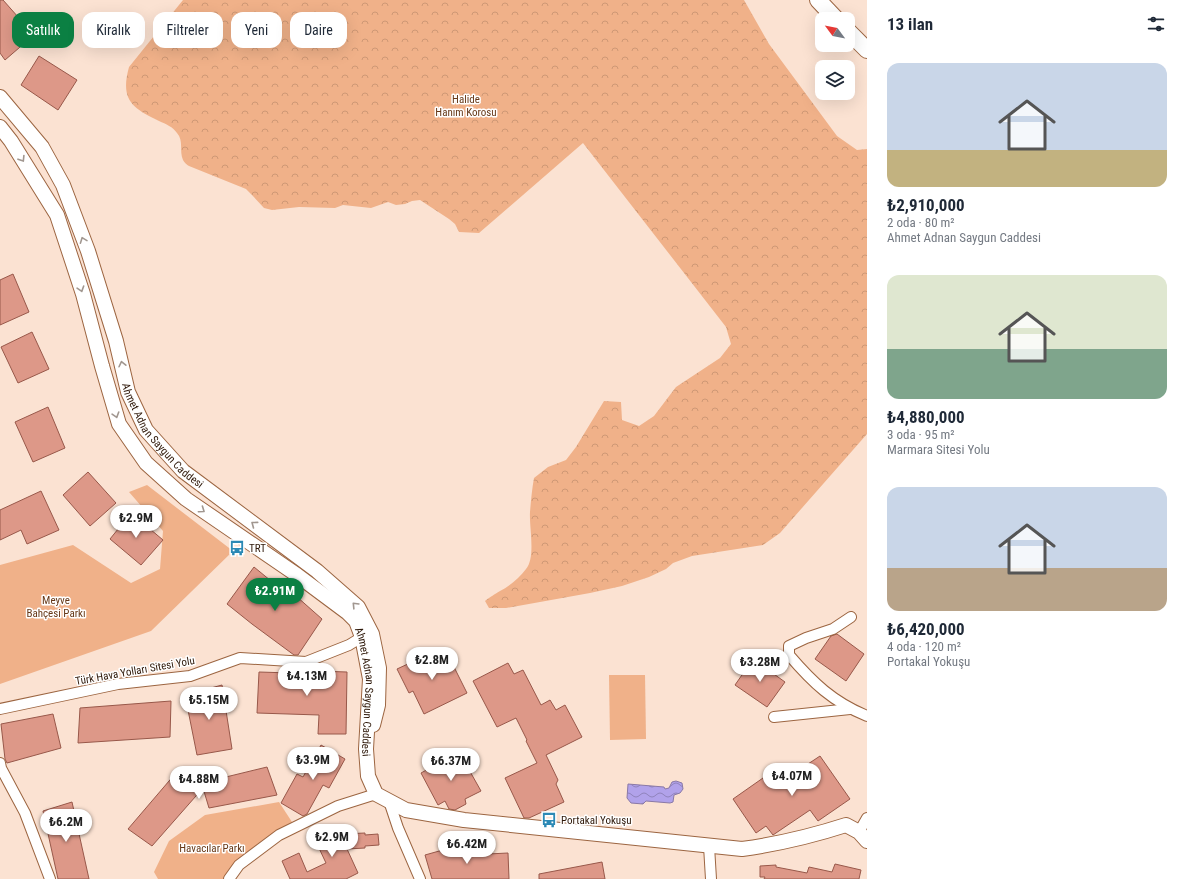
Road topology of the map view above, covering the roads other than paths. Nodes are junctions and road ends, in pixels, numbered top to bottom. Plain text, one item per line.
1 (818, 0) edge
2 (829, 12) edge
3 (855, 38) edge
4 (867, 50) edge
5 (0, 97) edge
6 (0, 127) edge
7 (851, 617) dead end
8 (362, 637) junction
9 (850, 709) junction
10 (0, 710) edge
11 (867, 716) edge
12 (774, 717) dead end
13 (366, 748) junction
14 (0, 763) edge
15 (376, 794) junction
16 (389, 801) junction
17 (867, 818) edge
18 (863, 837) edge
19 (709, 846) junction
20 (50, 879) edge
21 (229, 879) edge
22 (420, 879) edge
23 (711, 879) edge

1 - 2 main road
3 - 4 main road
13 -> 5 main road, Ahmet Adnan Saygun Caddesi
6 -> 8 main road, Ahmet Adnan Saygun Caddesi
7 - 9 street
8 - 10 street, Türk Hava Yolları Sitesi Yolu
8 - 13 main road, Ahmet Adnan Saygun Caddesi
9 - 11 street
9 - 12 street
13 - 15 main road
14 - 20 street
15 - 16 main road
15 - 21 street
16 - 19 main road
16 - 22 street
17 - 18 street
18 - 19 main road
19 - 23 street

